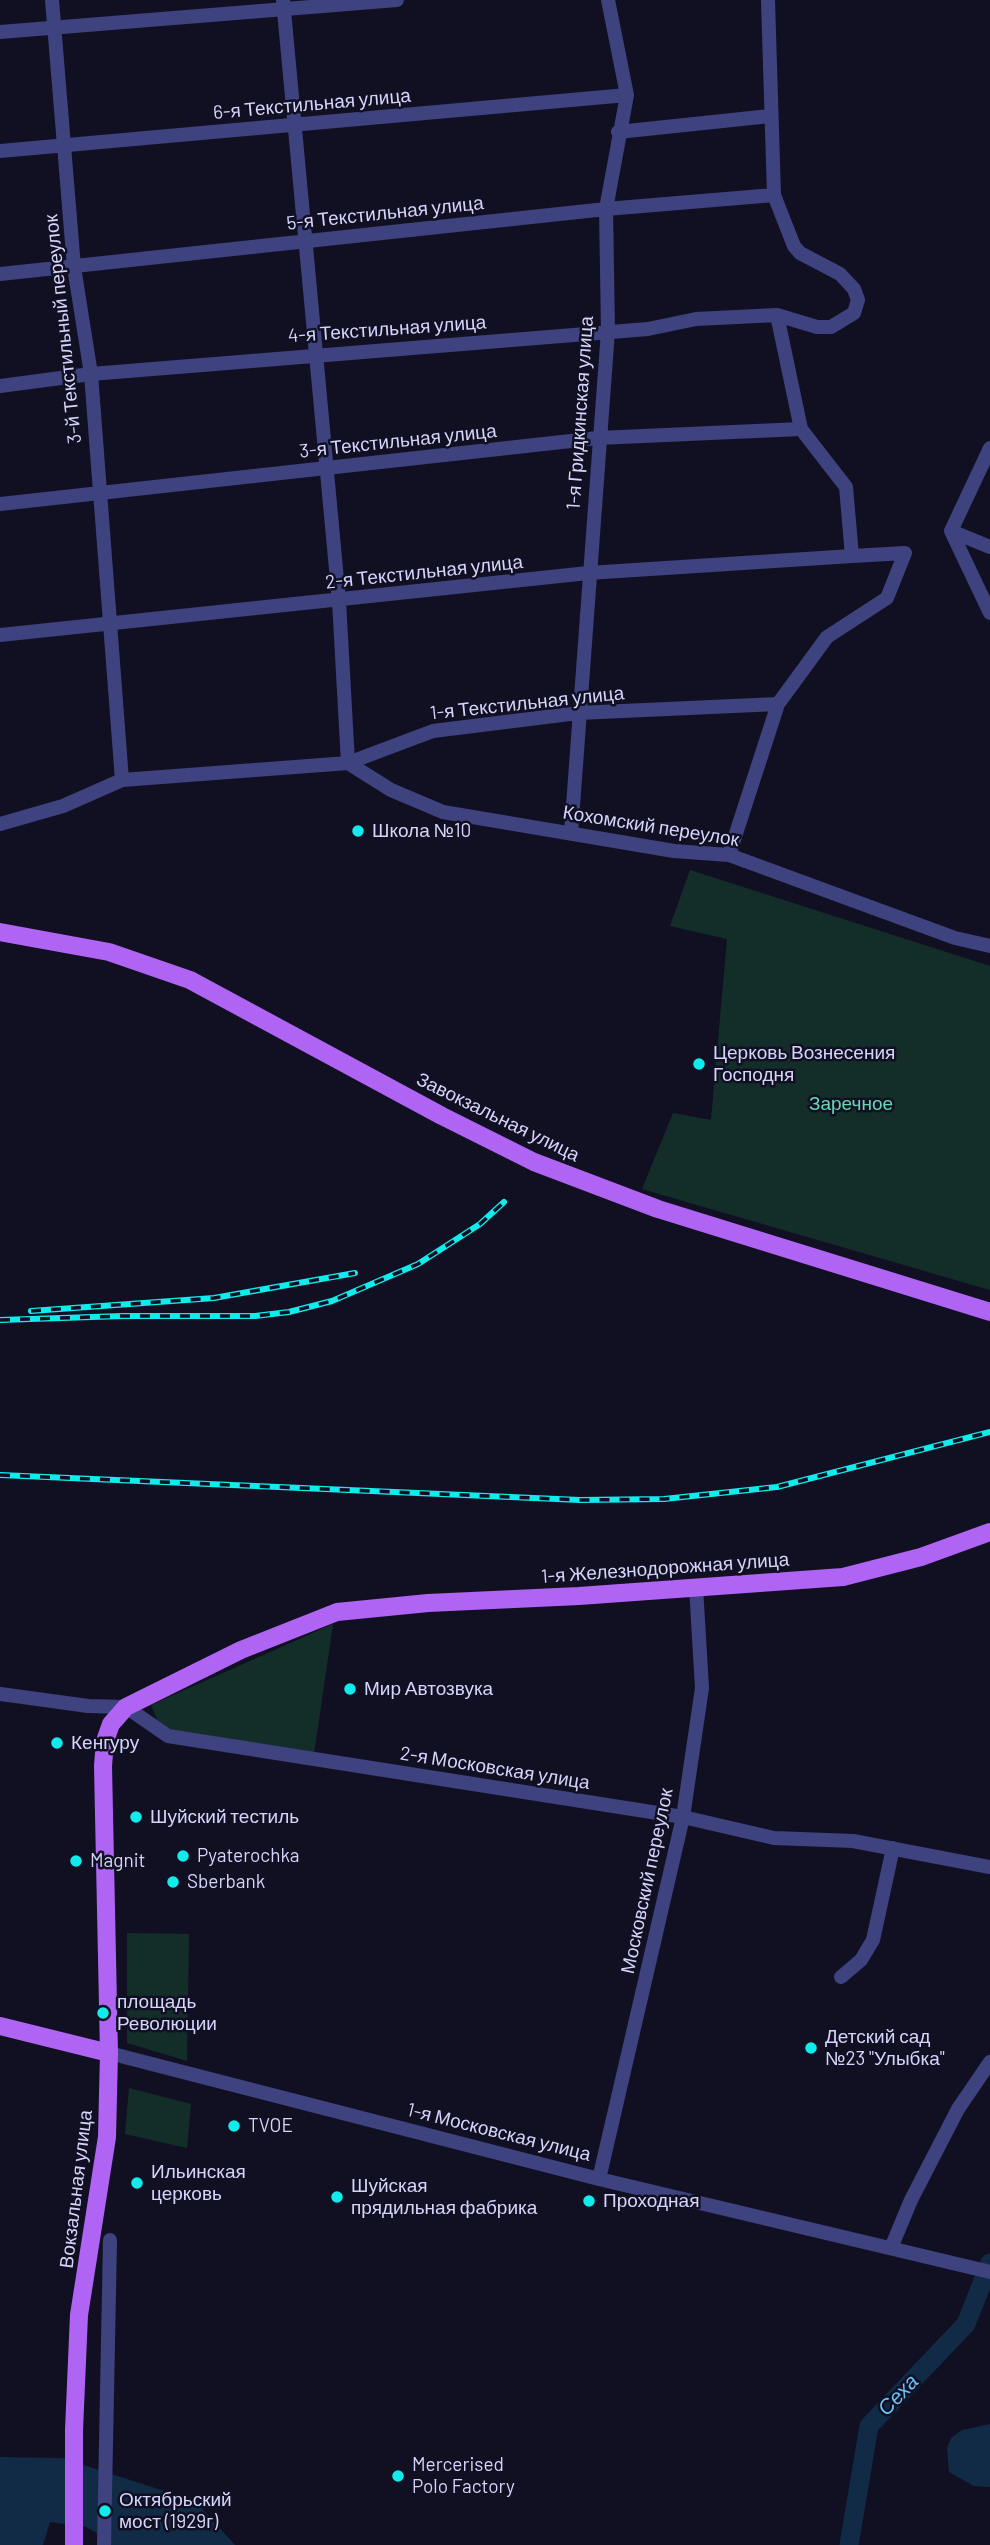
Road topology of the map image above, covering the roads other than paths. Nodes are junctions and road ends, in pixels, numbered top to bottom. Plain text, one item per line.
1 (52, 0) edge
2 (397, 0) edge
3 (608, 0) edge
4 (768, 0) edge
5 (283, 4) edge
6 (54, 28) junction
7 (0, 32) edge
8 (627, 95) junction
9 (770, 116) junction
10 (295, 125) junction
11 (618, 132) junction
12 (64, 145) junction
13 (0, 151) edge
14 (774, 195) junction
15 (606, 209) junction
16 (305, 241) junction
17 (74, 267) junction
18 (0, 274) edge
19 (777, 315) junction
20 (608, 331) junction
21 (315, 354) junction
22 (90, 374) junction
23 (0, 386) edge
24 (801, 429) junction
25 (598, 438) junction
26 (990, 448) edge
27 (325, 468) junction
28 (97, 494) junction
29 (0, 504) edge
30 (951, 531) junction
31 (990, 547) edge
32 (852, 556) junction
33 (588, 573) junction
34 (339, 601) junction
35 (990, 613) edge
36 (108, 625) junction
37 (0, 635) edge
38 (778, 704) junction
39 (578, 713) junction
40 (348, 763) junction
41 (122, 780) junction
42 (0, 824) edge
43 (571, 833) junction
44 (729, 855) junction
45 (1, 930) edge
46 (990, 946) edge
47 (990, 1312) edge
48 (990, 1532) edge
49 (696, 1587) junction
50 (0, 1694) edge
51 (125, 1707) junction
52 (682, 1816) junction
53 (892, 1848) junction
54 (990, 1867) edge
55 (841, 1977) dead end
56 (0, 2026) edge
57 (109, 2053) junction
58 (990, 2062) edge
59 (599, 2179) junction
60 (110, 2239) dead end
61 (891, 2248) junction
62 (990, 2272) edge
63 (74, 2545) edge
64 (104, 2545) edge

1 - 6 street, 3-й Текстильный переулок
2 - 5 street
3 - 8 street, 1-я Гридкинская улица
4 - 9 street
5 - 6 street
5 - 10 street
6 - 7 street
6 - 12 street, 3-й Текстильный переулок
8 - 10 street, 6-я Текстильная улица
8 - 11 street, 1-я Гридкинская улица
9 - 11 street
9 - 14 street
10 - 12 street, 6-я Текстильная улица
10 - 16 street
11 - 15 street, 1-я Гридкинская улица
12 - 13 street, 6-я Текстильная улица
12 - 17 street, 3-й Текстильный переулок
14 - 15 street, 5-я Текстильная улица
14 - 19 street, 4-я Текстильная улица
15 - 16 street, 5-я Текстильная улица
15 - 20 street, 1-я Гридкинская улица
16 - 17 street, 5-я Текстильная улица
16 - 21 street
17 - 18 street, 5-я Текстильная улица
17 - 22 street, 3-й Текстильный переулок
19 - 20 street, 4-я Текстильная улица
19 - 24 street
20 - 21 street, 4-я Текстильная улица
20 - 25 street, 1-я Гридкинская улица
21 - 22 street, 4-я Текстильная улица
21 - 27 street
22 - 23 street, 4-я Текстильная улица
22 - 28 street, 3-й Текстильный переулок
24 - 25 street, 3-я Текстильная улица
24 - 32 street
25 - 27 street, 3-я Текстильная улица
25 - 33 street, 1-я Гридкинская улица
26 - 30 street
27 - 28 street, 3-я Текстильная улица
27 - 34 street
28 - 29 street, 3-я Текстильная улица
28 - 36 street, 3-й Текстильный переулок
30 - 31 street
30 - 35 street
32 - 33 street, 2-я Текстильная улица
32 - 38 street, 2-я Текстильная улица
33 - 34 street, 2-я Текстильная улица
33 - 39 street, 1-я Гридкинская улица
34 - 36 street, 2-я Текстильная улица
34 - 40 street
36 - 37 street, 2-я Текстильная улица
36 - 41 street, 3-й Текстильный переулок
38 - 39 street, 1-я Текстильная улица
38 - 44 street
39 - 40 street, 1-я Текстильная улица
39 - 43 street, 1-я Гридкинская улица
40 - 41 street, 1-я Текстильная улица
40 - 43 street, Кохомский переулок
41 - 42 street, 1-я Текстильная улица
43 - 44 street, Кохомский переулок
44 - 46 street, Кохомский переулок
45 - 47 main road, Завокзальная улица
48 - 49 main road, 1-я Железнодорожная улица
49 - 51 main road, 1-я Железнодорожная улица
49 - 52 street, Московский переулок
50 - 51 street
51 - 52 street, 2-я Московская улица
51 - 57 main road, Вокзальная улица
52 - 53 street, 2-я Московская улица
52 - 59 street, Московский переулок
53 - 54 street, 2-я Московская улица
53 - 55 street
56 - 57 main road, 1-я Московская улица
57 - 59 street, 1-я Московская улица
57 - 63 main road, Вокзальная улица
58 - 61 street
59 - 61 street, 1-я Московская улица
60 - 64 street
61 - 62 street, 1-я Московская улица

